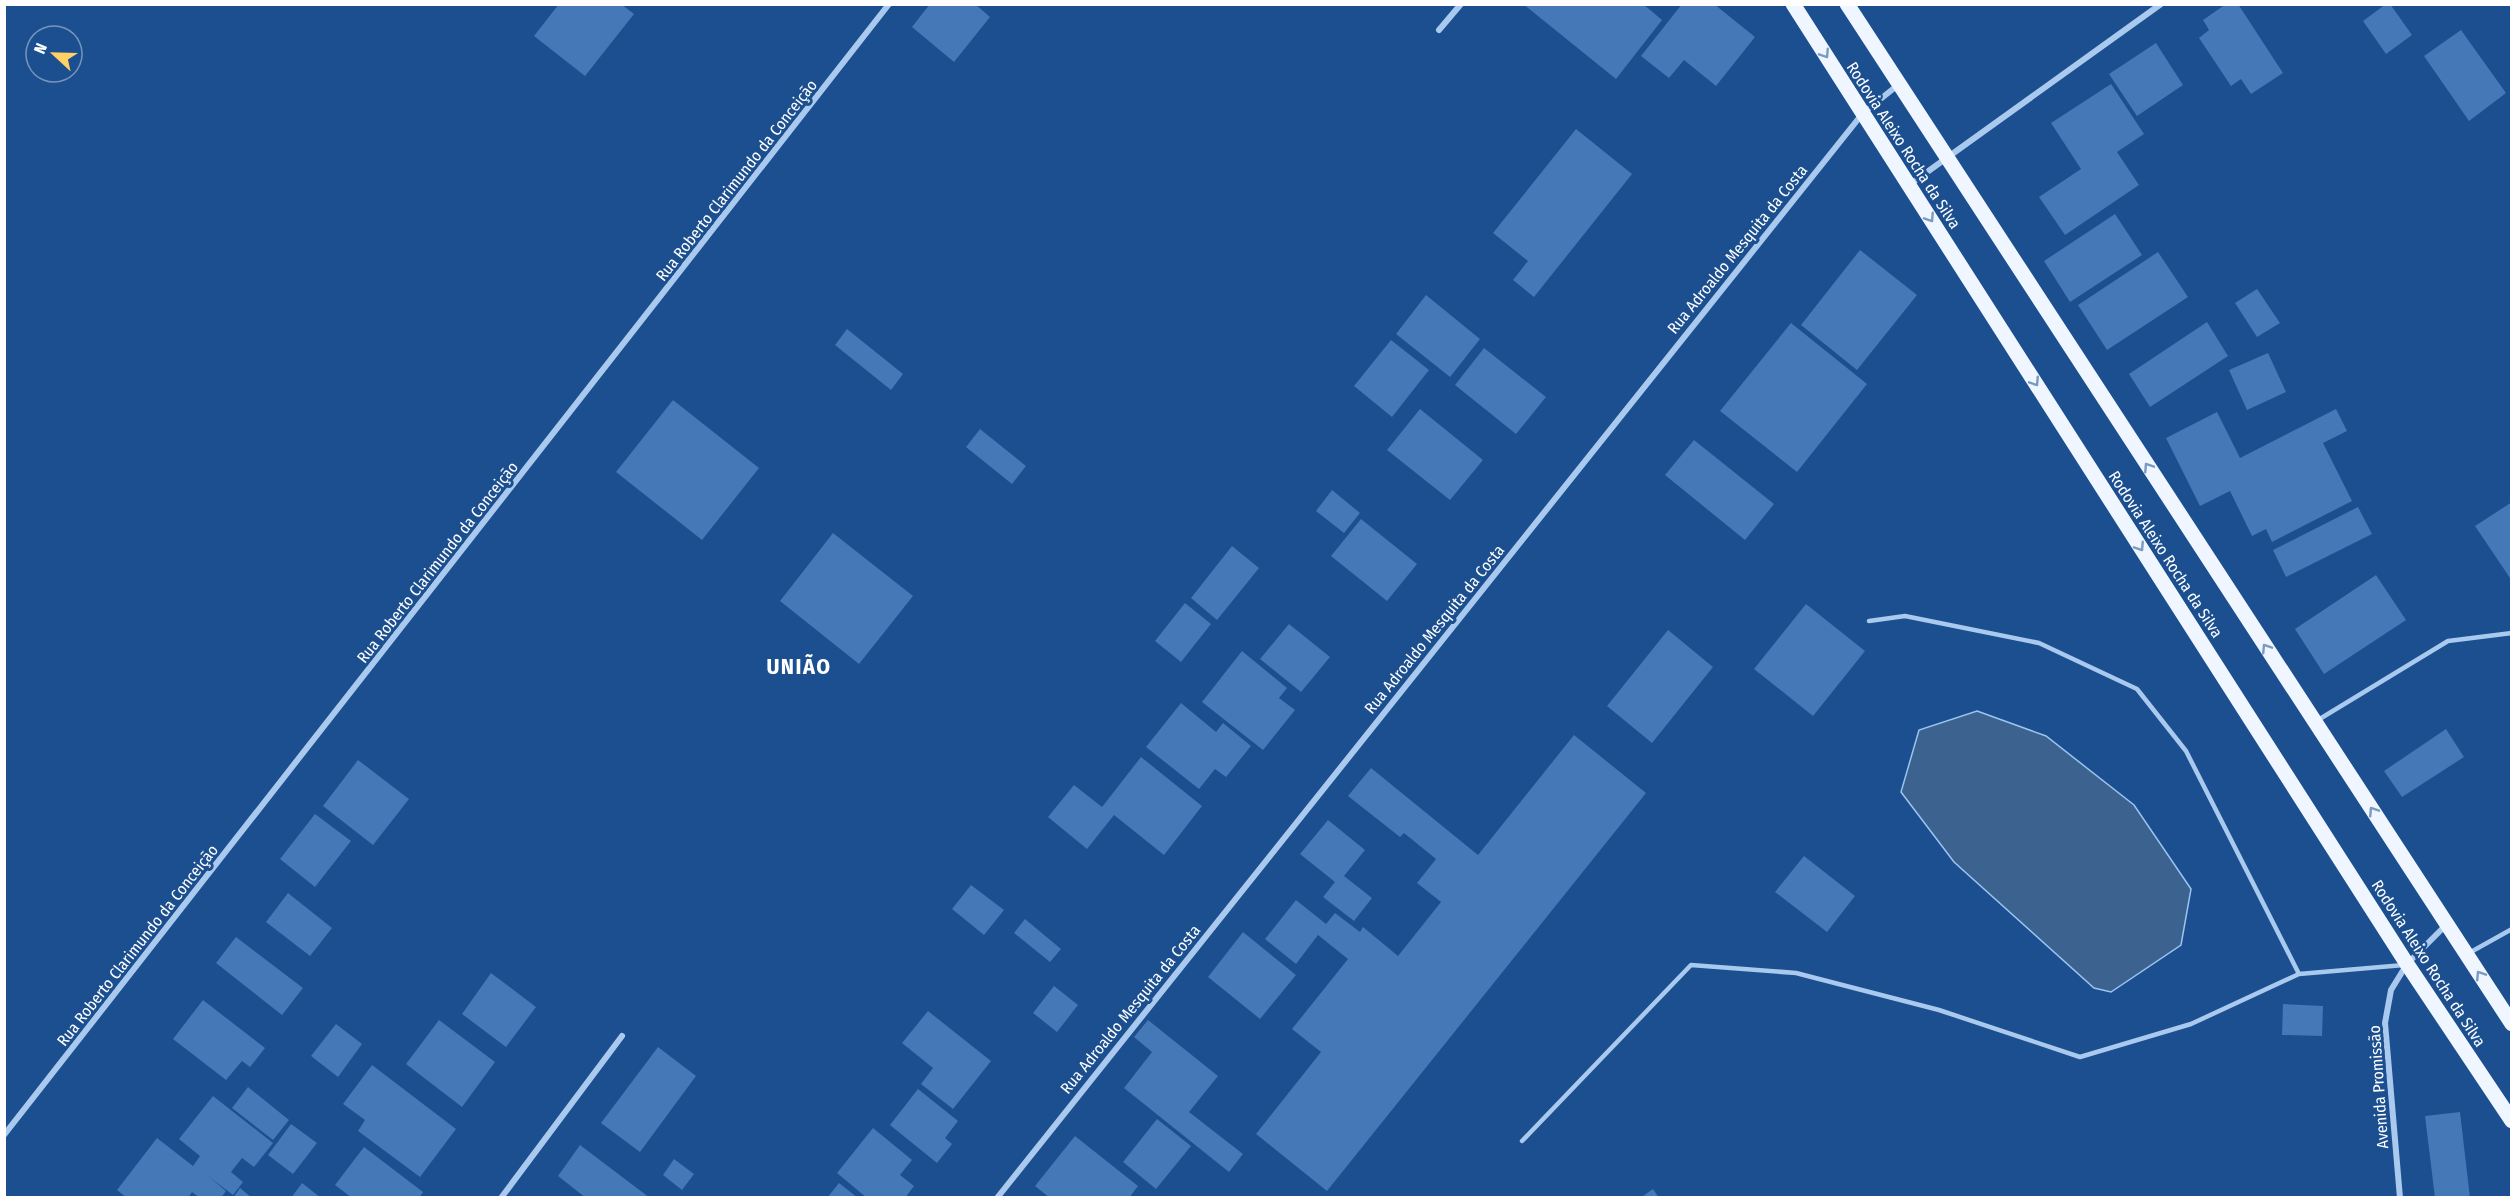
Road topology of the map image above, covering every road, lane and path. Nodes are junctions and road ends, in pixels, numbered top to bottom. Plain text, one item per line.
1 (889, 4) edge
2 (1461, 4) edge
3 (1793, 4) edge
4 (1847, 4) edge
5 (2161, 4) edge
6 (1439, 30) dead end
7 (1899, 84) junction
8 (1863, 113) junction
9 (1947, 158) junction
10 (1908, 185) junction
11 (1869, 621) dead end
12 (2511, 633) edge
13 (2315, 722) junction
14 (2446, 924) junction
15 (2511, 929) edge
16 (2467, 955) junction
17 (2407, 964) junction
18 (2299, 974) junction
19 (2511, 1024) edge
20 (622, 1036) dead end
21 (2511, 1121) edge
22 (4, 1135) edge
23 (1522, 1140) dead end
24 (501, 1197) edge
25 (997, 1197) edge
26 (2400, 1197) edge

1 - 22 street, Rua Roberto Clarimundo da Conceição
2 - 6 street
3 -> 8 main road, Rodovia Aleixo Rocha da Silva
4 - 7 main road, Rodovia Aleixo Rocha da Silva
5 - 9 street
7 - 8 street, Rua Adroaldo Mesquita da Costa
7 - 9 main road, Rodovia Aleixo Rocha da Silva
8 - 10 main road, Rodovia Aleixo Rocha da Silva
8 - 25 street, Rua Adroaldo Mesquita da Costa
9 - 10 street
13 -> 9 main road, Rodovia Aleixo Rocha da Silva
10 -> 17 main road, Rodovia Aleixo Rocha da Silva
11 - 18 lane
12 - 13 lane
14 -> 13 main road, Rodovia Aleixo Rocha da Silva
14 - 16 main road, Rodovia Aleixo Rocha da Silva
14 - 17 street, Avenida Promissão
15 - 16 lane
19 -> 16 main road, Rodovia Aleixo Rocha da Silva
17 - 18 lane
17 - 21 main road, Rodovia Aleixo Rocha da Silva
17 - 26 street, Avenida Promissão
18 - 23 lane
20 - 24 street

